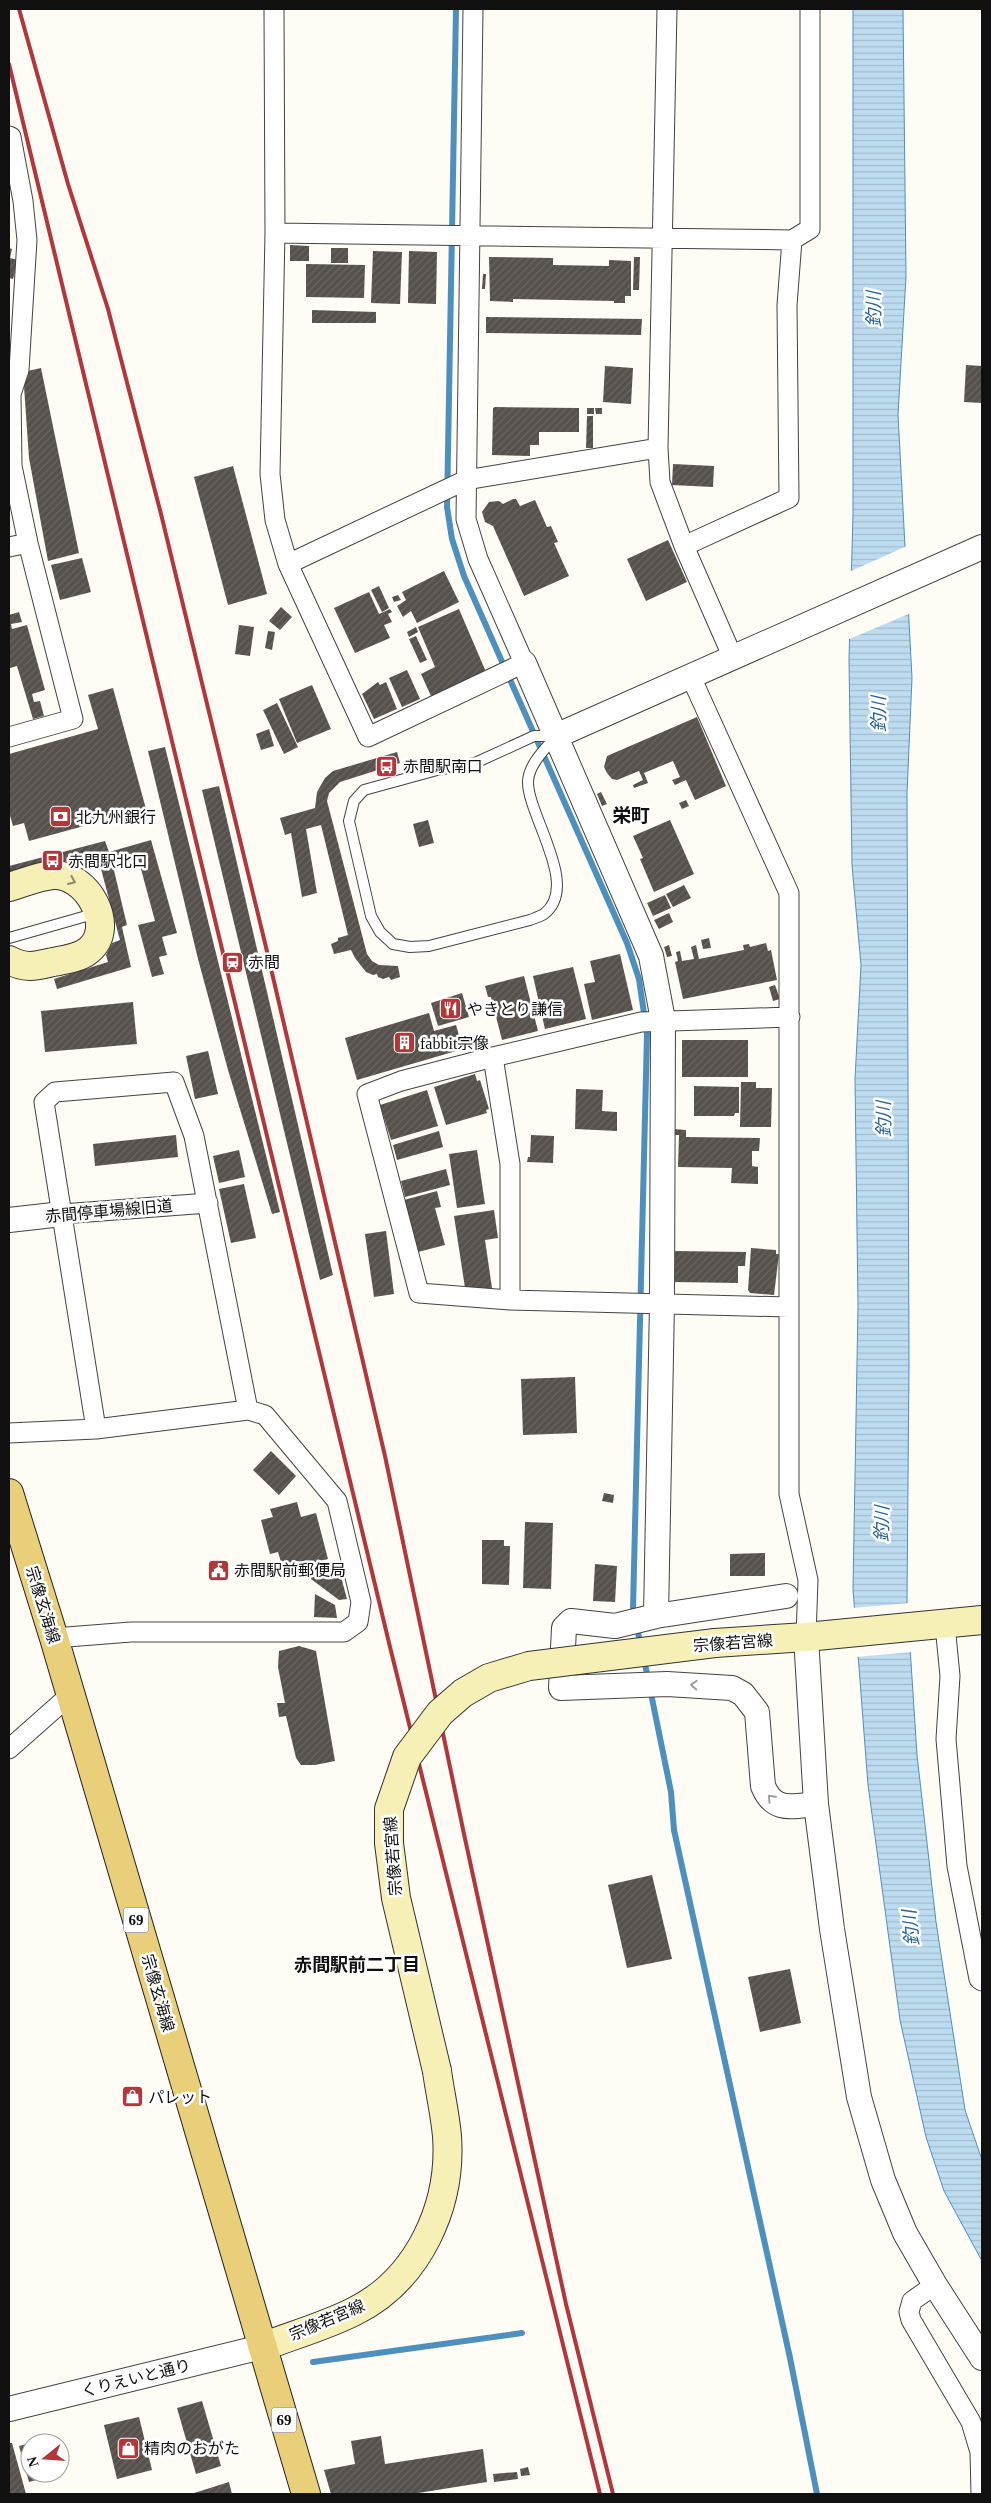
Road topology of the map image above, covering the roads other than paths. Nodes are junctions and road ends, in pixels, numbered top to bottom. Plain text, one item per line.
1 (274, 9) edge
2 (473, 9) edge
3 (667, 9) edge
4 (810, 9) edge
5 (9, 136) edge
6 (275, 233) junction
7 (471, 234) junction
8 (662, 236) junction
9 (792, 240) junction
10 (10, 393) edge
11 (658, 448) junction
12 (466, 480) junction
13 (28, 544) junction
14 (9, 546) edge
15 (684, 546) junction
16 (982, 547) edge
17 (288, 564) junction
18 (733, 658) junction
19 (524, 663) junction
20 (691, 677) junction
21 (556, 736) junction
22 (9, 737) edge
23 (9, 887) edge
24 (98, 912) junction
25 (9, 938) edge
26 (9, 960) edge
27 (790, 1017) junction
28 (663, 1020) junction
29 (493, 1056) junction
30 (208, 1204) junction
31 (62, 1214) junction
32 (9, 1220) edge
33 (510, 1300) junction
34 (662, 1303) junction
35 (788, 1307) junction
36 (248, 1410) junction
37 (96, 1429) junction
38 (9, 1433) edge
39 (9, 1493) edge
40 (17, 1550) edge
41 (786, 1596) dead end
42 (656, 1616) junction
43 (982, 1620) edge
44 (942, 1625) junction
45 (817, 1636) junction
46 (54, 1638) junction
47 (70, 1695) junction
48 (9, 1750) edge
49 (816, 1804) junction
50 (982, 1981) edge
51 (935, 2286) junction
52 (262, 2347) junction
53 (982, 2358) edge
54 (9, 2409) edge
55 (306, 2494) edge
56 (981, 2494) edge

1 - 6 street
2 - 7 street
3 - 8 street
4 - 9 street
5 - 10 street
6 - 7 street
6 - 17 street
7 - 8 street
7 - 12 street
8 - 9 street
8 - 11 street
9 - 15 street
10 - 13 street
11 - 12 street
11 - 15 street
12 - 17 street
12 - 19 street
13 - 14 street
13 - 22 street
15 - 18 street
16 - 18 street
17 - 19 street
18 - 20 street
19 - 21 street
20 - 21 street
20 - 27 street
21 - 21 lane
21 - 28 street
23 -> 24 main road
24 - 25 lane
24 - 26 main road
27 - 28 street
27 - 35 street
28 - 29 street
28 - 34 street
29 - 33 street
29 - 33 street
30 - 31 street, 赤間停車場線旧道
30 - 31 street
30 - 36 street
31 - 32 street, 赤間停車場線旧道
31 - 37 street
33 - 34 street
34 - 35 street
34 - 42 street
35 - 45 street
36 - 37 street
36 - 46 street
37 - 38 street
39 - 40 main road, 宗像玄海線 / 69
40 - 46 main road, 宗像玄海線 / 69
41 - 42 street
49 -> 42 street
43 - 44 main road, 宗像若宮線
44 - 45 main road, 宗像若宮線
44 - 50 street
45 - 49 street
45 - 52 main road, 宗像若宮線, bridge
46 - 47 main road, 宗像玄海線 / 69
47 - 48 street
47 - 52 main road, 宗像玄海線 / 69
49 - 51 street
51 - 53 street
51 - 56 street
52 - 54 street, くりえいと通り
52 - 55 main road, 宗像玄海線 / 69

